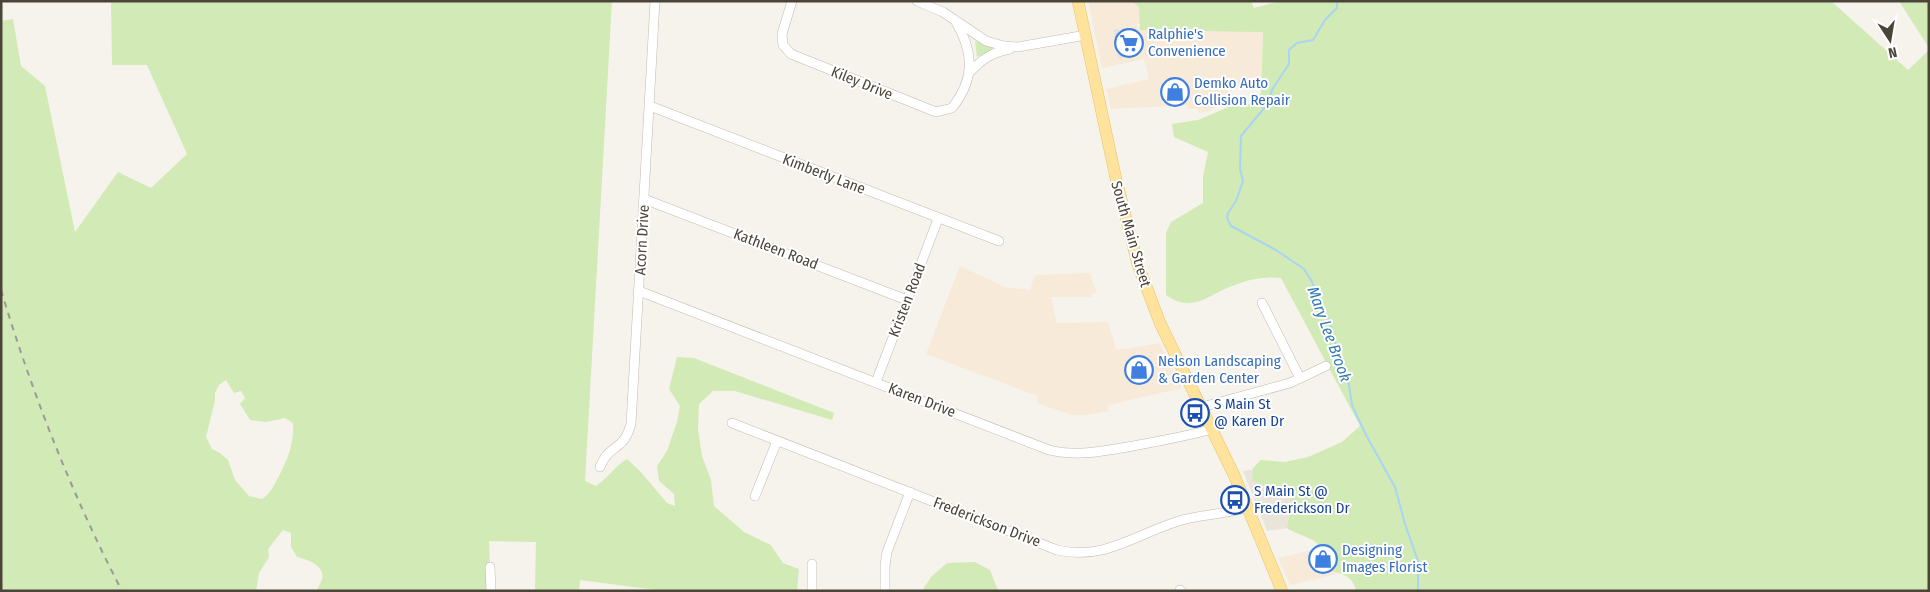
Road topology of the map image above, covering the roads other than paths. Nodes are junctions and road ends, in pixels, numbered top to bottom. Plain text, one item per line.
1 (655, 1) edge
2 (792, 1) edge
3 (918, 1) edge
4 (1078, 1) edge
5 (956, 22) junction
6 (1086, 35) junction
7 (1018, 47) junction
8 (968, 74) junction
9 (650, 106) junction
10 (644, 199) junction
11 (938, 219) junction
12 (999, 241) dead end
13 (639, 291) junction
14 (907, 300) junction
15 (1262, 303) dead end
16 (1326, 366) dead end
17 (1300, 378) junction
18 (876, 382) junction
19 (1202, 407) junction
20 (732, 424) dead end
21 (1213, 429) junction
22 (777, 441) junction
23 (600, 467) dead end
24 (910, 492) junction
25 (755, 496) dead end
26 (1247, 506) junction
27 (812, 564) dead end
28 (490, 567) dead end
29 (491, 591) edge
30 (812, 591) edge
31 (886, 591) edge
32 (1282, 591) edge

1 - 9 street, Acorn Drive
2 - 8 street, Kiley Drive
3 - 5 street
4 - 6 main road, South Main Street
5 - 7 street
5 - 8 street, Kiley Drive
6 - 7 street
6 - 19 main road, South Main Street
7 - 8 street, Kiley Drive
9 - 10 street, Acorn Drive
9 - 11 street, Kimberly Lane
10 - 13 street, Acorn Drive
10 - 14 street, Kathleen Road
11 - 12 street, Kimberly Lane
11 - 14 street, Kristen Road
13 - 18 street, Karen Drive
13 - 23 street, Acorn Drive
14 - 18 street, Kristen Road
15 - 17 street
16 - 17 street
17 - 19 street
18 - 21 street, Karen Drive
19 - 21 main road, South Main Street
20 - 22 street, Frederickson Drive
21 - 26 main road, South Main Street
22 - 24 street, Frederickson Drive
22 - 25 street
24 - 26 street, Frederickson Drive
24 - 31 street
26 - 32 main road, South Main Street
27 - 30 street
28 - 29 street

